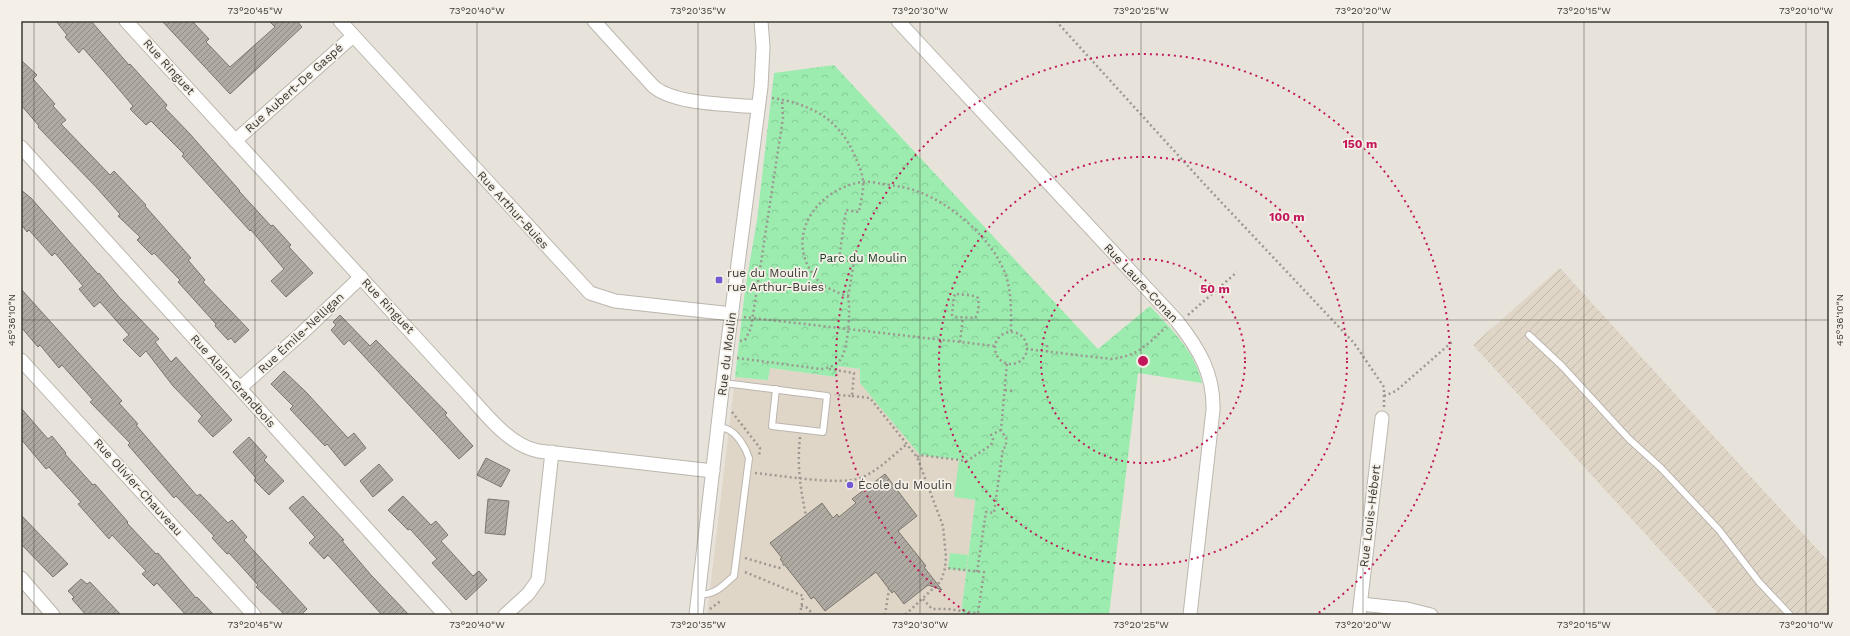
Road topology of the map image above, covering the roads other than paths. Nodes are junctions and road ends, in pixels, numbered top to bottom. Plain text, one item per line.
1 (126, 21) edge
2 (340, 21) edge
3 (594, 21) edge
4 (761, 21) edge
5 (898, 21) edge
6 (353, 36) junction
7 (758, 107) junction
8 (235, 141) junction
9 (21, 147) edge
10 (361, 277) junction
11 (736, 316) junction
12 (1530, 335) dead end
13 (21, 360) edge
14 (723, 382) junction
15 (240, 388) junction
16 (776, 389) junction
17 (1382, 418) road end
18 (717, 428) junction
19 (552, 452) junction
20 (713, 471) junction
21 (21, 578) edge
22 (698, 594) junction
23 (1360, 609) edge
24 (53, 615) edge
25 (254, 615) edge
26 (445, 615) edge
27 (505, 615) edge
28 (696, 615) edge
29 (1190, 615) edge
30 (1431, 615) edge
31 (1790, 615) edge

1 - 8 street, Rue Ringuet
2 - 6 street, Rue Arthur-Buies
3 - 7 street
4 - 7 street, Rue du Moulin
5 - 29 street, Rue Laure-Conan
6 - 8 street, Rue Aubert-De Gaspé
6 - 11 street, Rue Arthur-Buies
7 - 11 street, Rue du Moulin
8 - 10 street, Rue Ringuet
9 - 15 street, Rue Alain-Grandbois
10 - 15 street, Rue Émile-Nelligan
10 - 19 street, Rue Ringuet
11 - 14 street, Rue du Moulin
12 - 31 lane
13 - 25 street, Rue Olivier-Chauveau
14 - 16 lane
14 - 18 street, Rue du Moulin
15 - 26 street, Rue Alain-Grandbois
16 - 16 lane
17 - 23 street, Rue Louis-Hébert
18 - 20 street, Rue du Moulin
18 - 22 lane
19 - 20 street, Rue Ringuet
19 - 27 street
20 - 22 street, Rue du Moulin
21 - 24 street
22 - 28 street, Rue du Moulin
23 - 30 street

